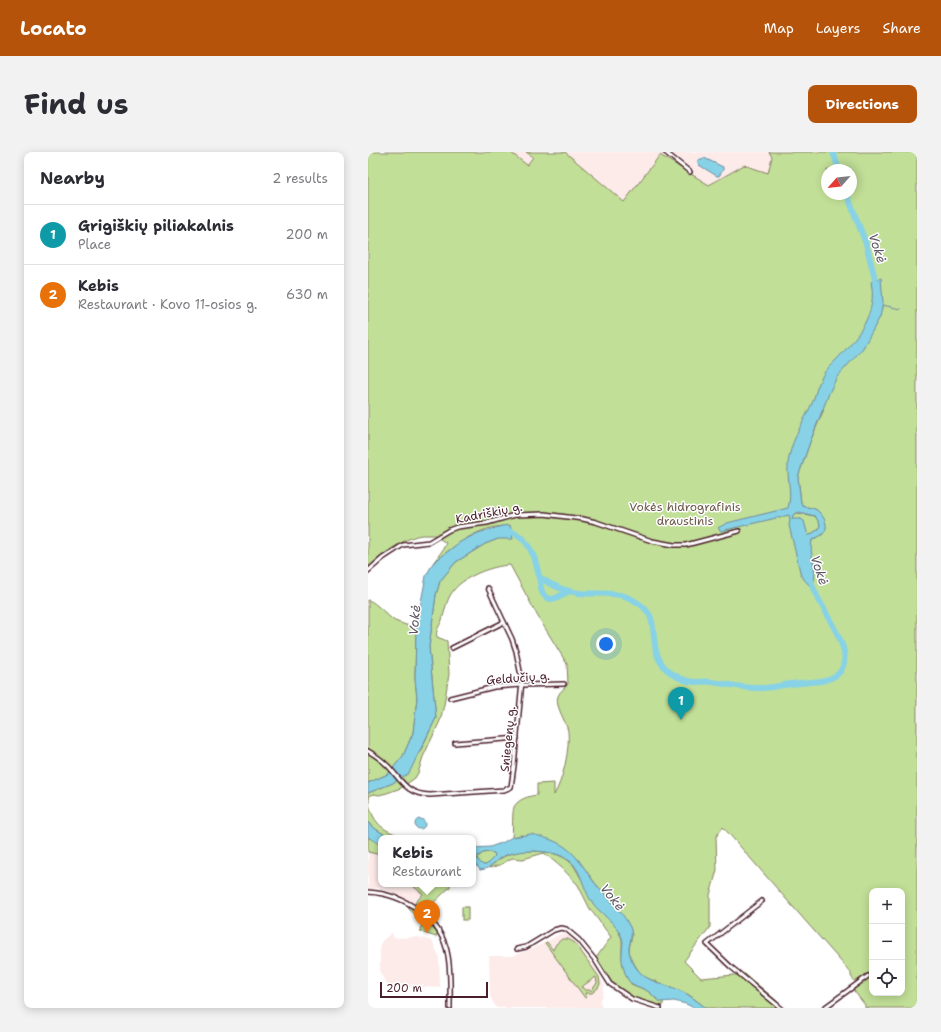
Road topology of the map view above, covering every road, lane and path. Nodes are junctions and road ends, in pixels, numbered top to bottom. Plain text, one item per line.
1 (665, 152) edge
2 (690, 172) dead end
3 (739, 531) dead end
4 (368, 571) edge
5 (488, 588) dead end
6 (504, 622) junction
7 (452, 648) dead end
8 (564, 684) dead end
9 (522, 685) junction
10 (450, 698) dead end
11 (517, 738) junction
12 (455, 743) dead end
13 (368, 751) edge
14 (368, 892) edge
15 (762, 901) dead end
16 (518, 949) dead end
17 (868, 976) dead end
18 (450, 1008) edge
19 (660, 1008) edge
20 (781, 1008) edge
21 (824, 1008) edge

1 - 2 street
3 - 4 street, Kadriškių g.
5 - 6 street, Sniegenų g.
6 - 7 street
6 - 9 street, Sniegenų g.
8 - 9 street, Geldučių g.
9 - 10 street, Geldučių g.
9 - 11 street, Sniegenų g.
11 - 12 street
11 - 13 street, Sniegenų g.
14 - 18 street
15 - 20 street
16 - 19 street
17 - 21 street

